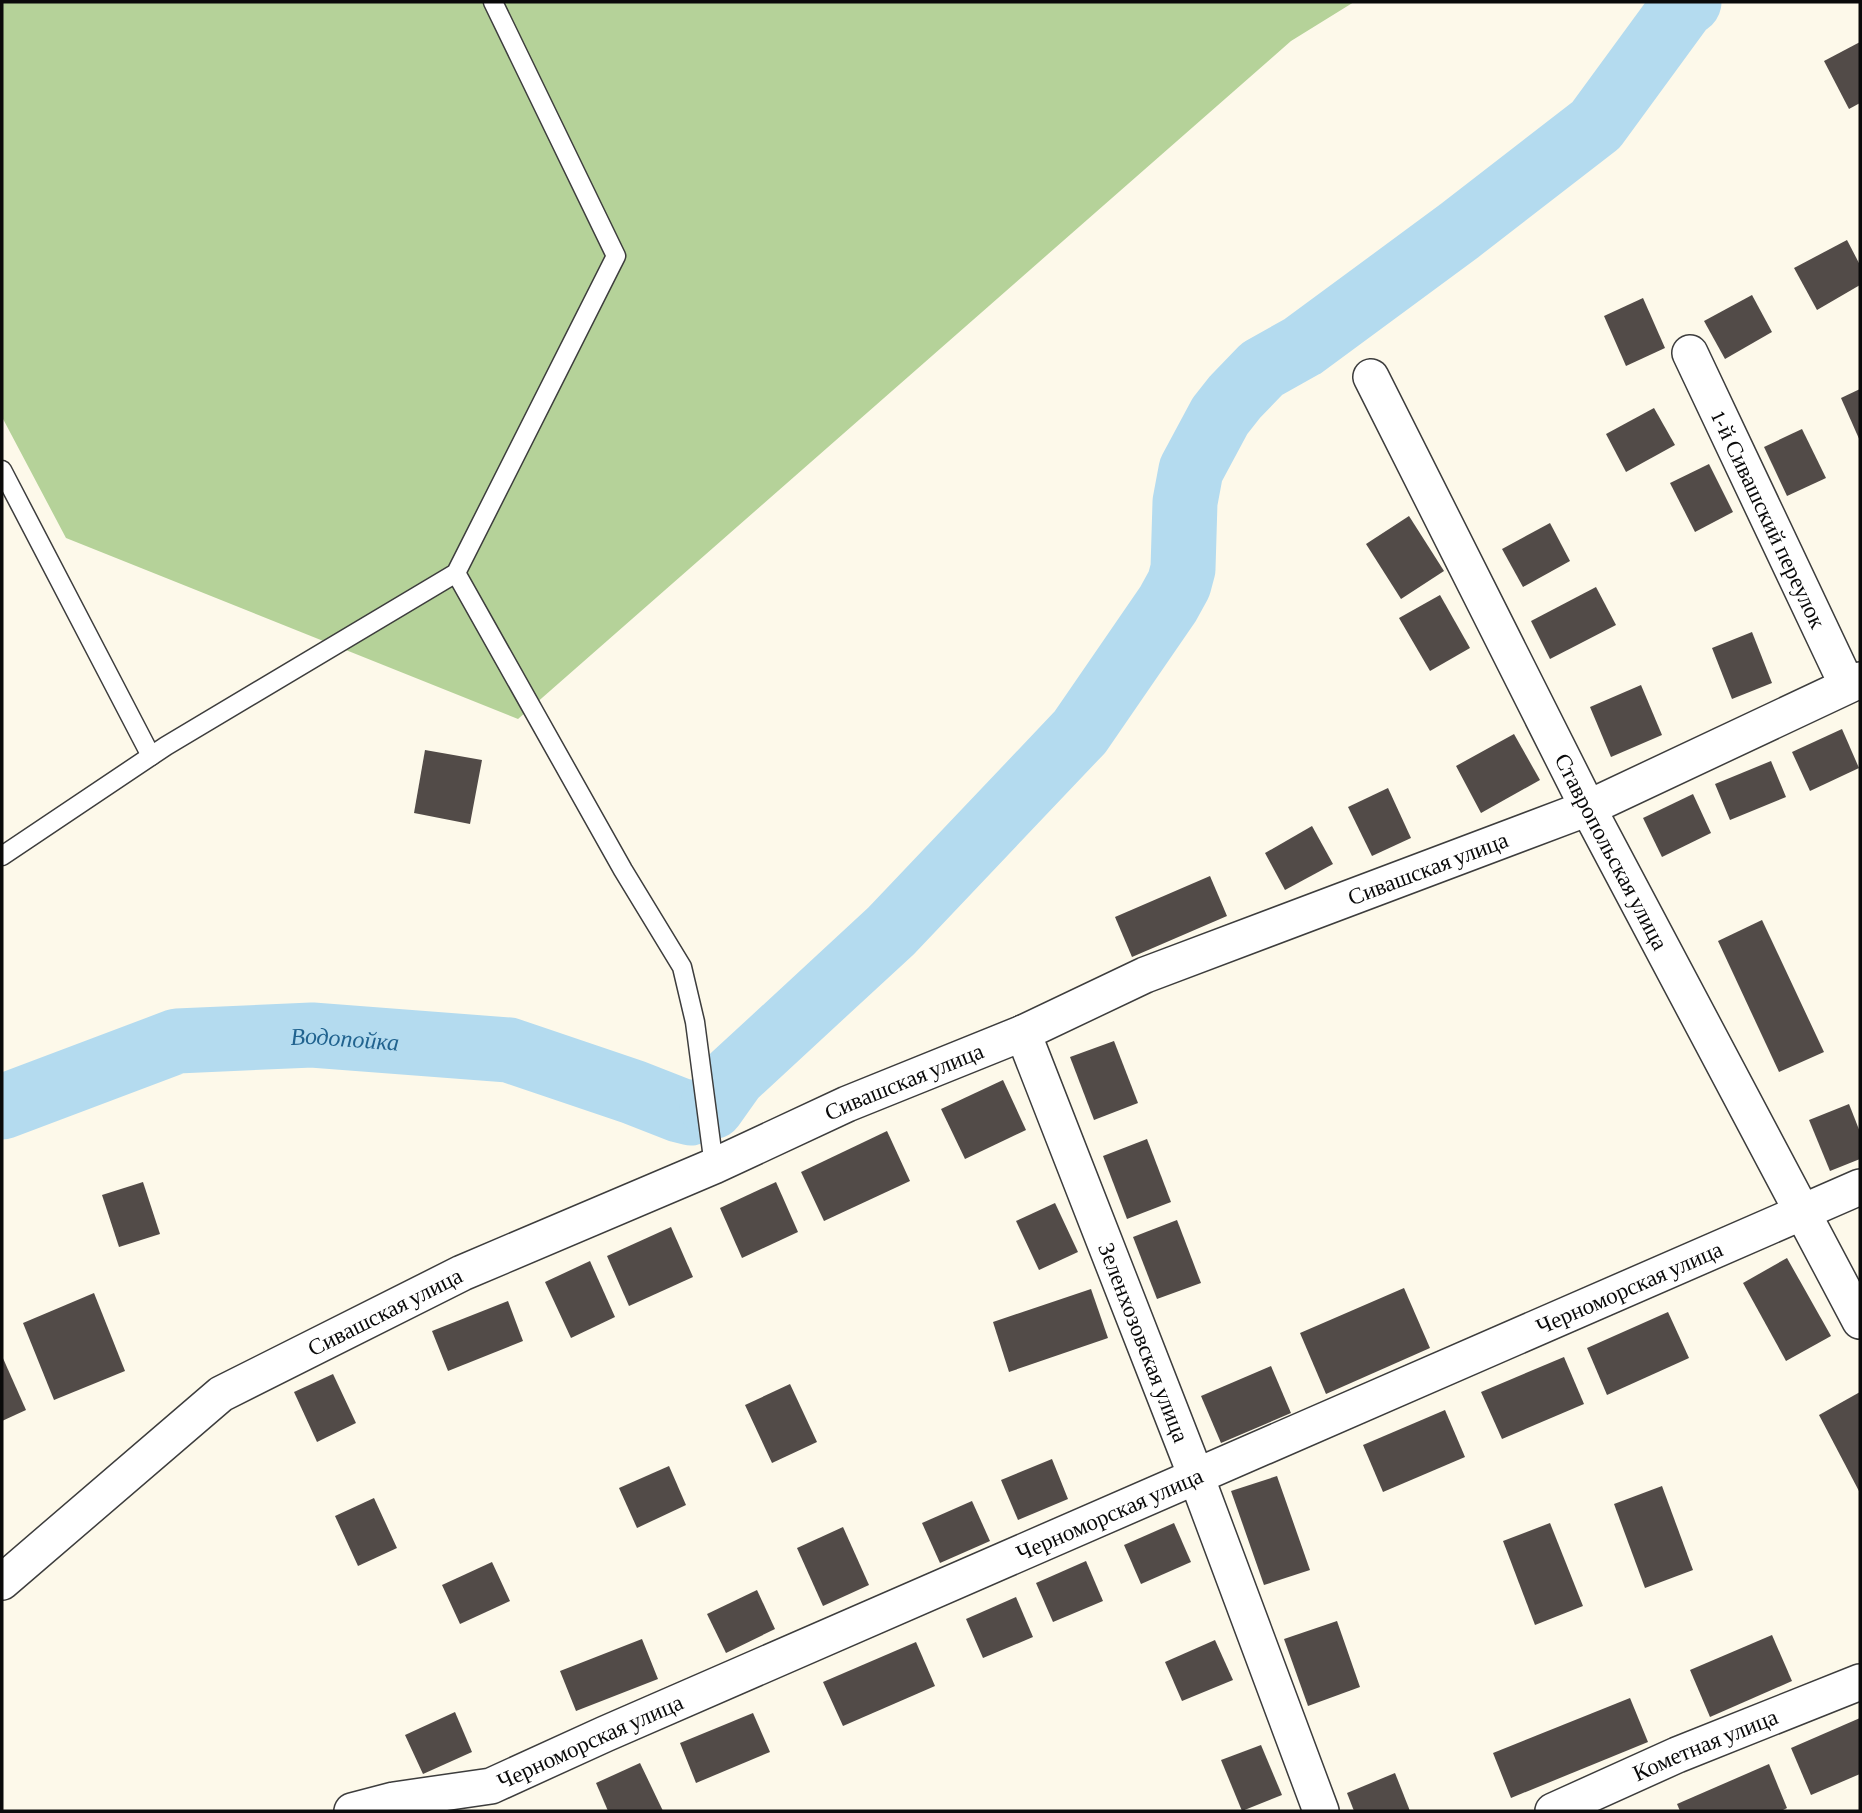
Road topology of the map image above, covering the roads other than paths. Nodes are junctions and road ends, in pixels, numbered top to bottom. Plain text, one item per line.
1 (493, 2) edge
2 (1690, 352) dead end
3 (1371, 377) dead end
4 (2, 470) edge
5 (456, 573) junction
6 (1854, 682) edge
7 (151, 756) junction
8 (1588, 808) junction
9 (2, 856) edge
10 (1023, 1033) junction
11 (714, 1166) junction
12 (1860, 1187) edge
13 (1801, 1211) junction
14 (1860, 1321) edge
15 (1196, 1476) junction
16 (2, 1582) edge
17 (1860, 1682) edge
18 (352, 1811) edge
19 (1321, 1811) edge
20 (1553, 1811) edge

1 - 5 lane
2 - 6 street, 1-й Сивашский переулок
3 - 8 street, Ставропольская улица
4 - 7 lane
5 - 7 lane
5 - 11 lane
6 - 8 street, Сивашская улица
7 - 9 lane
8 - 10 street, Сивашская улица
8 - 13 street, Ставропольская улица
10 - 11 street, Сивашская улица
10 - 15 street, Зеленхозовская улица
11 - 16 street, Сивашская улица
12 - 13 street, Черноморская улица
13 - 14 street, Ставропольская улица
13 - 15 street, Черноморская улица
15 - 18 street, Черноморская улица
15 - 19 street, Зеленхозовская улица
17 - 20 street, Кометная улица

